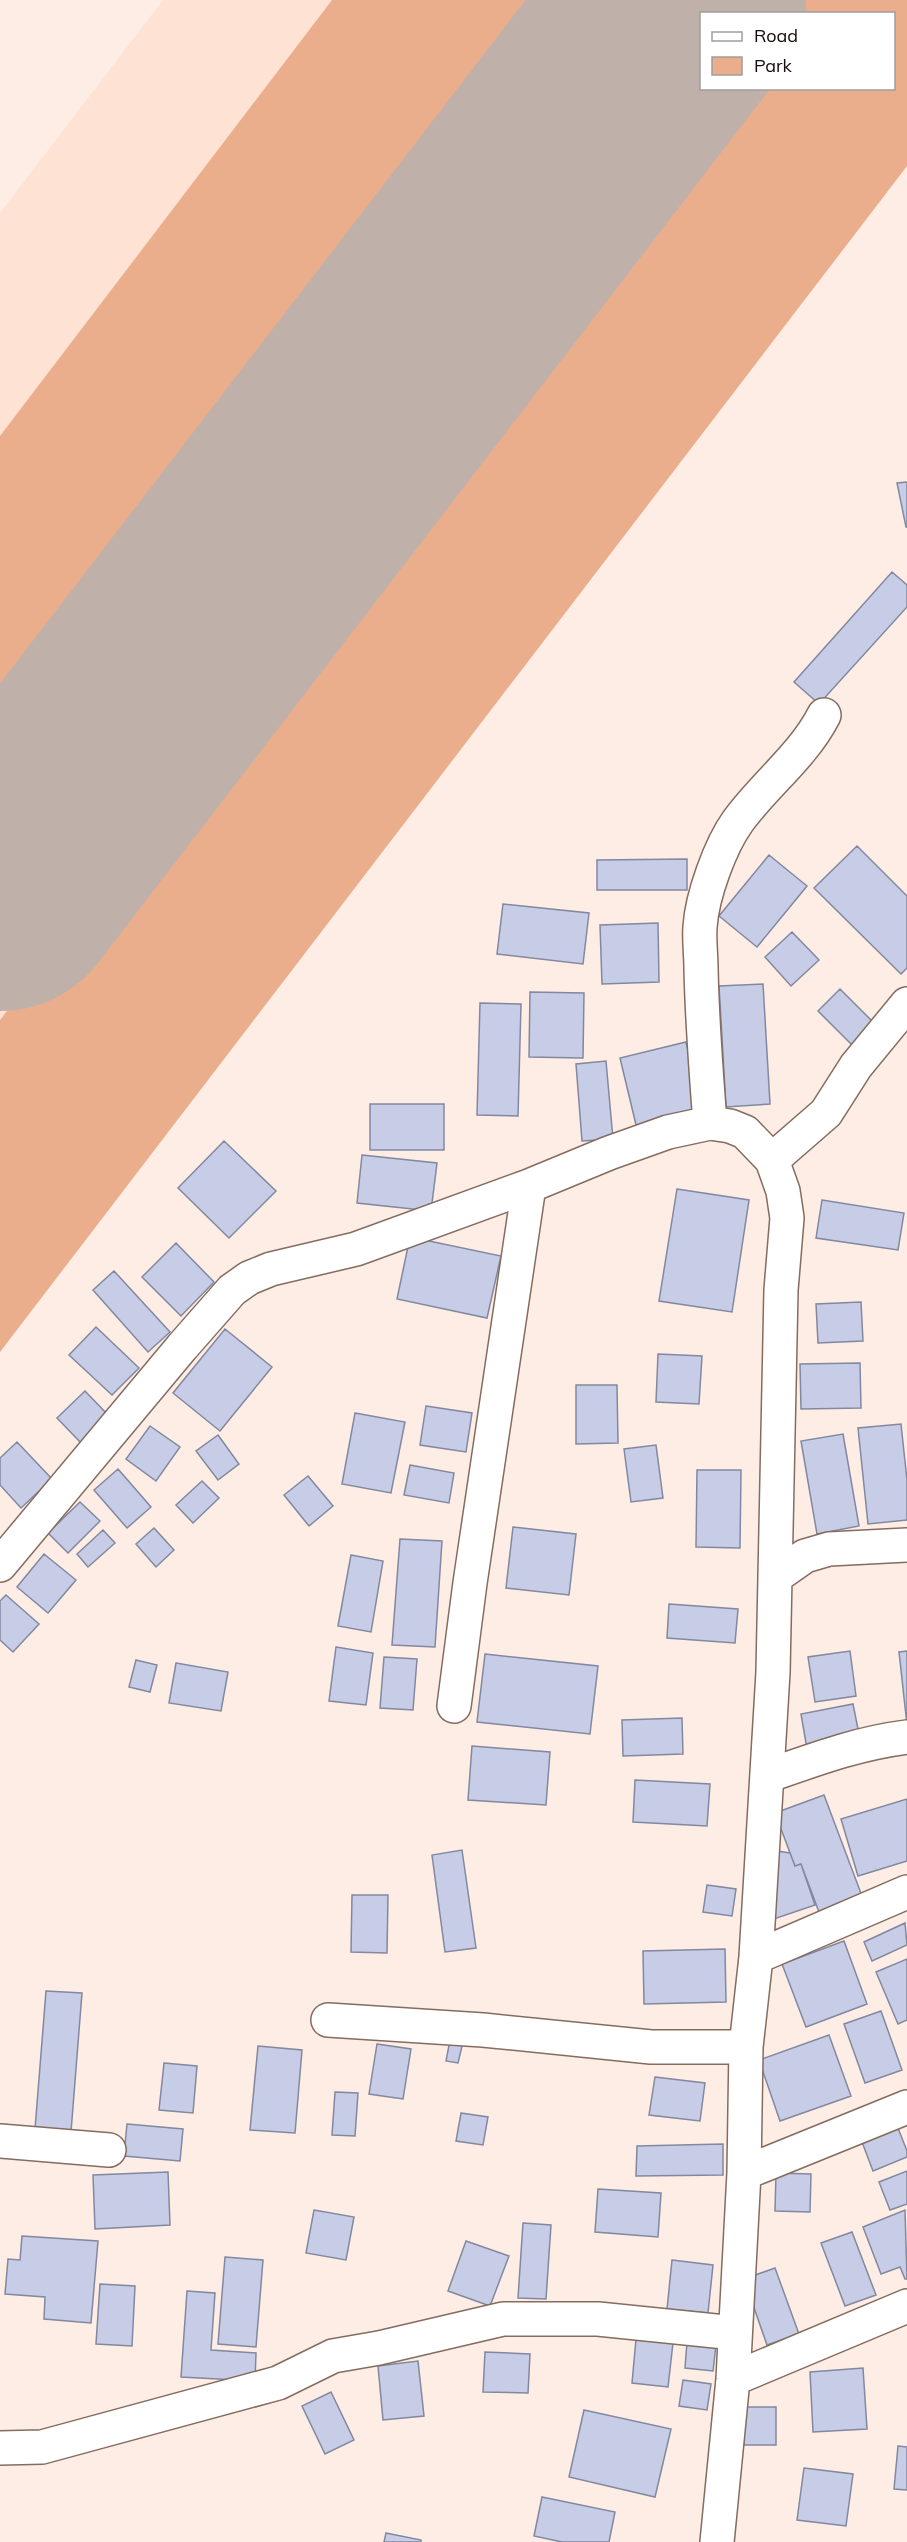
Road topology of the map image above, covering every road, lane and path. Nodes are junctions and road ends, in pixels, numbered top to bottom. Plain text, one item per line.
1 (824, 715) dead end
2 (907, 1004) edge
3 (710, 1123) junction
4 (772, 1160) junction
5 (529, 1186) junction
6 (907, 1545) edge
7 (0, 1565) edge
8 (775, 1577) junction
9 (454, 1706) dead end
10 (907, 1737) edge
11 (767, 1776) junction
12 (907, 1892) edge
13 (756, 1957) junction
14 (328, 2020) dead end
15 (746, 2047) junction
16 (907, 2107) edge
17 (0, 2142) edge
18 (109, 2150) dead end
19 (744, 2173) junction
20 (907, 2306) edge
21 (735, 2333) junction
22 (732, 2379) junction
23 (0, 2448) edge
24 (717, 2542) edge

1 - 3 street
2 - 4 street
3 - 4 street
3 - 5 street
4 - 8 street
5 - 7 street
5 - 9 street
6 - 8 street
8 - 11 street
10 - 11 street
11 - 13 street
12 - 13 street
13 - 15 street
14 - 15 street
15 - 19 street
16 - 19 street
17 - 18 street
19 - 21 street
20 - 22 street
21 - 22 street
21 - 23 street
22 - 24 street

